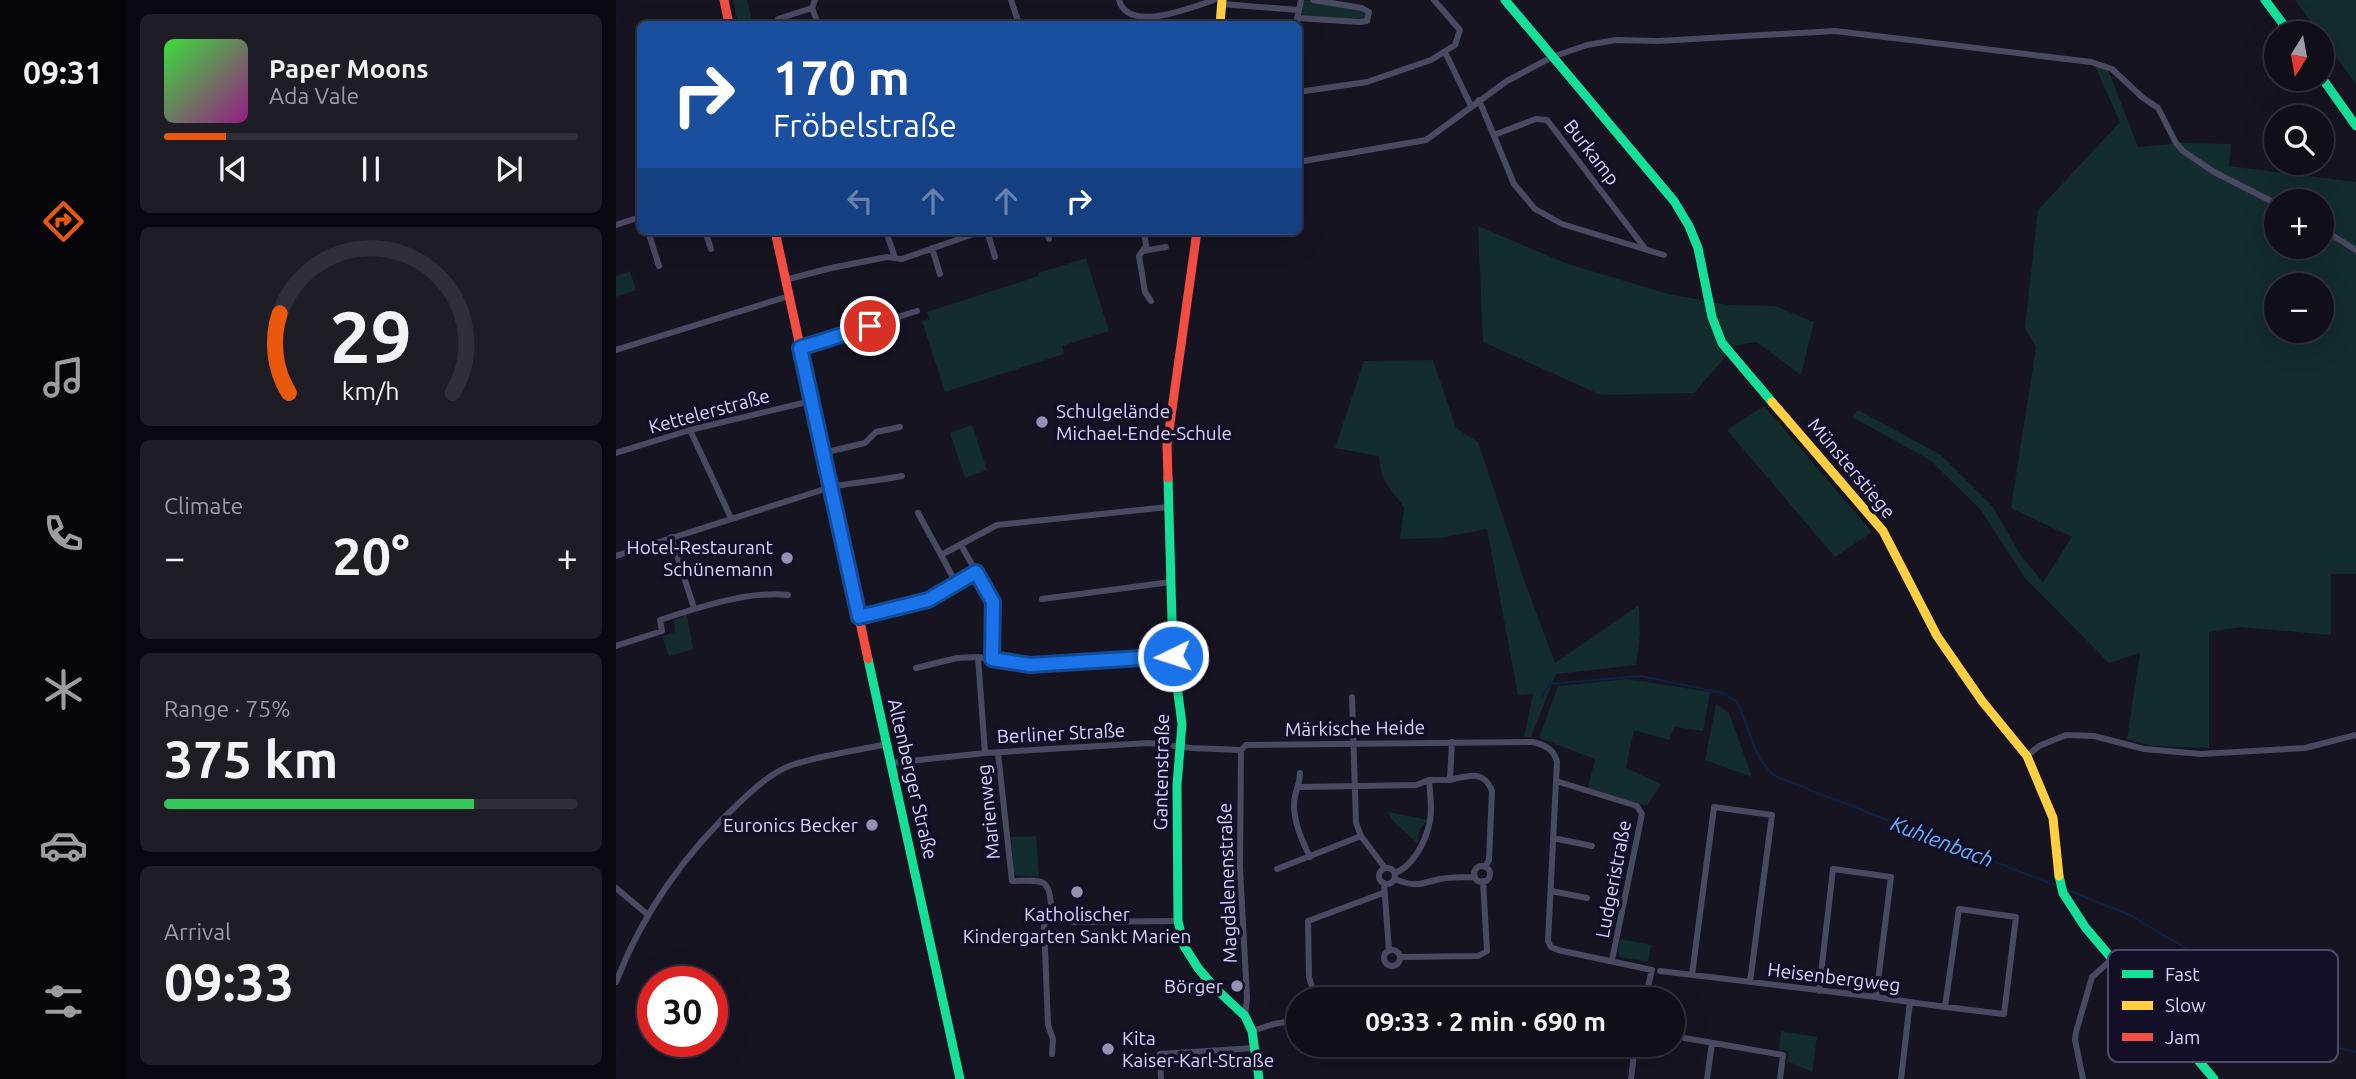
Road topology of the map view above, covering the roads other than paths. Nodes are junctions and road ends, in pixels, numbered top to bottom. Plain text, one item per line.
1 (724, 0) edge
2 (815, 0) edge
3 (1011, 0) edge
4 (1119, 0) edge
5 (1301, 0) edge
6 (1313, 0) edge
7 (1434, 0) edge
8 (1504, 0) edge
9 (2265, 0) edge
10 (2273, 0) edge
11 (1219, 1) edge
12 (812, 8) junction
13 (1297, 17) edge
14 (778, 19) dead end
15 (728, 21) edge
16 (817, 21) edge
17 (1018, 21) edge
18 (1220, 21) edge
19 (2281, 21) edge
20 (2288, 21) edge
21 (1445, 51) junction
22 (1552, 57) junction
23 (2334, 85) edge
24 (1302, 91) edge
25 (2331, 91) edge
26 (1479, 100) junction
27 (1471, 106) junction
28 (2356, 116) edge
29 (2356, 126) edge
30 (1494, 135) junction
31 (1302, 161) edge
32 (2264, 197) edge
33 (637, 218) edge
34 (616, 225) edge
35 (649, 235) edge
36 (706, 235) edge
37 (776, 235) edge
38 (887, 235) edge
39 (966, 235) edge
40 (986, 235) edge
41 (1145, 235) edge
42 (1196, 235) edge
43 (2334, 236) edge
44 (1166, 247) dead end
45 (932, 248) junction
46 (711, 249) dead end
47 (1645, 249) junction
48 (2356, 250) edge
49 (1143, 251) junction
50 (1664, 255) dead end
51 (995, 257) dead end
52 (895, 258) junction
53 (659, 266) dead end
54 (940, 274) dead end
55 (785, 280) junction
56 (789, 296) junction
57 (1151, 301) dead end
58 (917, 311) dead end
59 (800, 348) junction
60 (616, 350) edge
61 (811, 401) junction
62 (900, 427) dead end
63 (690, 430) junction
64 (616, 453) edge
65 (823, 453) junction
66 (902, 476) dead end
67 (831, 487) junction
68 (1168, 507) junction
69 (918, 513) dead end
70 (730, 518) junction
71 (671, 537) junction
72 (616, 545) edge
73 (961, 545) junction
74 (618, 555) edge
75 (941, 555) junction
76 (976, 572) junction
77 (1171, 582) junction
78 (956, 583) junction
79 (788, 595) dead end
80 (1042, 599) dead end
81 (694, 608) junction
82 (859, 617) junction
83 (616, 646) edge
84 (1173, 656) junction
85 (978, 657) junction
86 (992, 659) junction
87 (916, 668) dead end
88 (1353, 697) dead end
89 (2356, 735) edge
90 (1451, 742) junction
91 (1533, 742) joint
92 (887, 744) junction
93 (1353, 744) junction
94 (1181, 745) junction
95 (1241, 750) junction
96 (985, 753) junction
97 (998, 753) junction
98 (2027, 756) junction
99 (891, 763) junction
100 (1300, 774) dead end
101 (1429, 780) junction
102 (1450, 780) junction
103 (1556, 781) junction
104 (1355, 786) junction
105 (1300, 787) junction
106 (1361, 836) junction
107 (1553, 838) junction
108 (1592, 846) dead end
109 (1310, 857) junction
110 (1485, 866) junction
111 (1277, 869) dead end
112 (1385, 869) junction
113 (1395, 876) junction
114 (1475, 877) junction
115 (1483, 881) junction
116 (1384, 883) junction
117 (616, 888) edge
118 (1551, 891) junction
119 (1383, 894) junction
120 (1587, 898) dead end
121 (647, 914) junction
122 (1058, 915) junction
123 (1178, 921) junction
124 (1388, 951) junction
125 (2108, 954) edge
126 (1400, 957) junction
127 (1612, 960) junction
128 (2108, 963) edge
129 (1660, 971) dead end
130 (1692, 975) junction
131 (616, 982) edge
132 (1750, 982) junction
133 (1311, 987) edge
134 (1648, 987) edge
135 (1819, 991) junction
136 (1876, 997) junction
137 (1910, 1002) junction
138 (1945, 1007) junction
139 (1245, 1016) junction
140 (1286, 1022) edge
141 (1252, 1031) junction
142 (1685, 1038) edge
143 (1712, 1043) junction
144 (1255, 1048) junction
145 (1052, 1054) dead end
146 (1634, 1057) edge
147 (2200, 1062) edge
148 (960, 1079) edge
149 (1161, 1079) edge
150 (1259, 1079) edge
151 (1631, 1079) edge
152 (1707, 1079) edge
153 (1780, 1079) edge
154 (1902, 1079) edge
155 (2083, 1079) edge
156 (2214, 1079) edge

1 - 15 main road
2 - 12 street
3 - 17 street
4 - 11 street
5 - 13 street
6 - 13 street
7 - 21 street
8 - 22 main road, Münsterstiege
9 - 19 main road
10 - 20 main road
11 - 13 street
11 - 18 main road
12 - 14 street
12 - 16 street
21 - 24 street
21 - 27 street
22 - 26 street
22 - 32 street
22 - 98 main road, Münsterstiege
23 - 28 main road
25 - 29 main road
26 - 27 street
26 - 30 street
27 - 31 street
30 - 47 street
30 - 47 street, Burkamp
33 - 34 street
35 - 53 street
36 - 46 street
37 - 55 main road, Altenberger Straße
38 - 52 street
39 - 45 street
40 - 51 street
41 - 49 street
42 - 68 main road, Gantenstraße
43 - 48 street
44 - 49 street
45 - 52 street
45 - 54 street
47 - 50 street
49 - 57 street
52 - 55 street
55 - 56 main road, Altenberger Straße
56 - 59 main road, Altenberger Straße
56 - 60 street
58 - 59 street
59 - 61 main road, Altenberger Straße
61 - 63 street, Kettelerstraße
61 - 65 main road, Altenberger Straße
62 - 65 street
63 - 64 street, Kettelerstraße
63 - 70 street
65 - 67 main road, Altenberger Straße
66 - 67 street
67 - 70 street
67 - 82 main road, Altenberger Straße
68 - 73 street
68 - 77 main road, Gantenstraße
69 - 75 street
70 - 71 street
71 - 74 street
71 - 81 street
72 - 74 street
73 - 75 street
73 - 76 street
75 - 78 street
76 - 78 street
76 - 86 street
77 - 80 street
77 - 84 main road, Gantenstraße
78 - 82 street
79 - 81 street
81 - 83 street
82 - 92 main road, Altenberger Straße
84 - 86 street
84 - 94 main road, Gantenstraße
85 - 86 street
85 - 87 street
85 - 96 street, Berliner Straße
88 - 93 street
89 - 98 street
90 - 91 street, Märkische Heide
90 - 93 street, Märkische Heide
90 - 102 street
91 - 103 street, Ludgeristraße
92 - 99 main road, Altenberger Straße
92 - 121 street
93 - 95 street, Märkische Heide
93 - 104 street
94 - 95 street, Märkische Heide
94 - 97 street, Berliner Straße
94 - 123 main road, Gantenstraße
95 - 139 street, Magdalenenstraße
96 - 97 street, Berliner Straße
96 - 99 street, Berliner Straße
97 - 122 street, Marienweg
98 - 125 main road, Münsterstiege
99 - 148 main road, Altenberger Straße
100 - 105 street
101 - 102 street
101 - 104 street
101 - 113 street
102 - 110 street
103 - 107 street, Ludgeristraße
103 - 127 street, Ludgeristraße
104 - 105 street
104 - 106 street
105 - 109 street
106 - 109 street
106 - 112 street
107 - 108 street, Ludgeristraße
107 - 118 street, Ludgeristraße
109 - 111 street
110 - 114 street
110 - 115 street
112 - 113 street
112 - 116 street
113 - 114 street
113 - 116 street
114 - 115 street
115 - 126 street
116 - 119 street
117 - 121 street
118 - 120 street, Ludgeristraße
118 - 127 street, Ludgeristraße
119 - 124 street
119 - 133 street
121 - 131 street
122 - 123 street
122 - 145 street
123 - 139 main road, Gantenstraße
124 - 126 street
124 - 126 street
127 - 134 street, Ludgeristraße
128 - 155 street
129 - 130 street, Heisenbergweg
130 - 132 street, Heisenbergweg
130 - 132 street
132 - 135 street, Heisenbergweg
135 - 136 street, Heisenbergweg
135 - 136 street
136 - 137 street, Heisenbergweg
137 - 138 street, Heisenbergweg
137 - 154 street
138 - 138 street, Heisenbergweg
139 - 141 main road, Gantenstraße
140 - 141 street
141 - 144 main road, Gantenstraße
142 - 143 street
143 - 152 street
143 - 153 street
144 - 149 street
144 - 150 main road, Gantenstraße
146 - 151 street
147 - 156 main road, Münsterstiege

